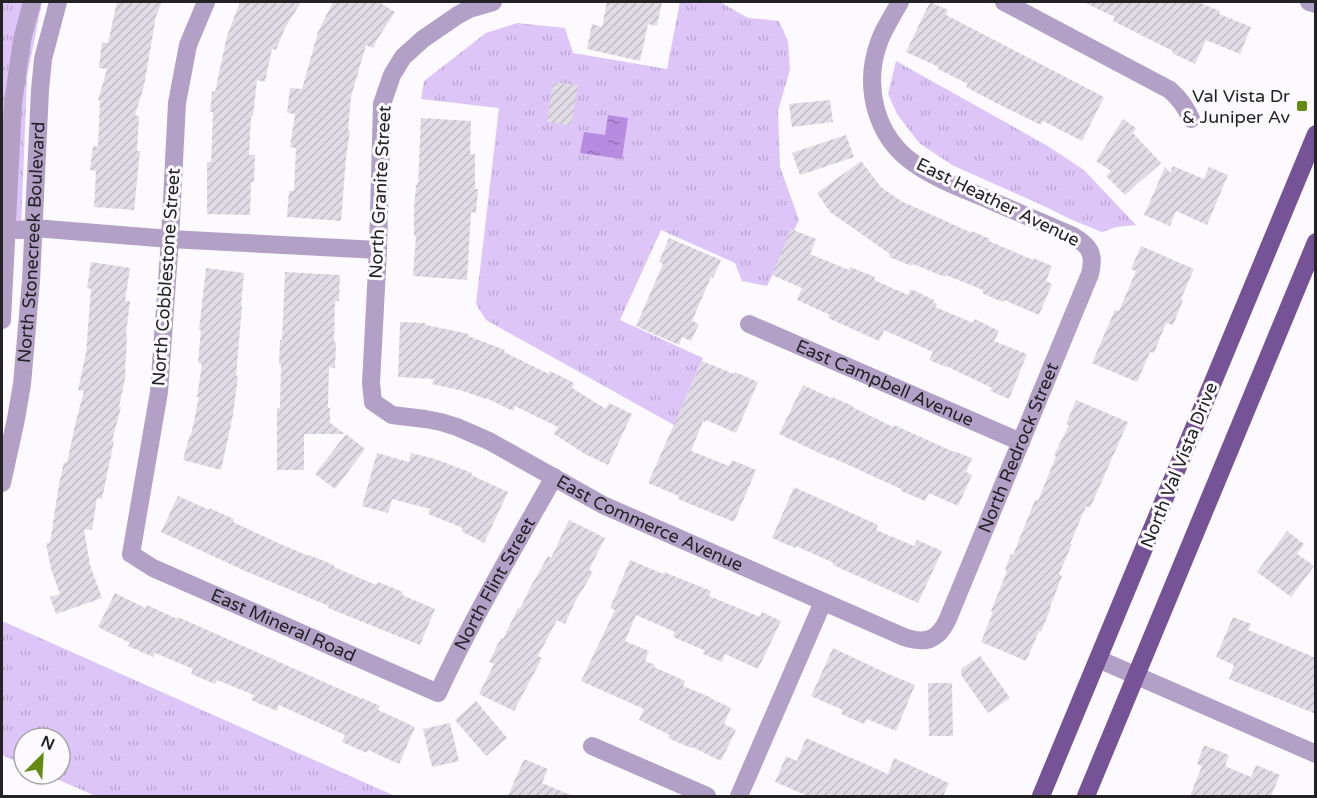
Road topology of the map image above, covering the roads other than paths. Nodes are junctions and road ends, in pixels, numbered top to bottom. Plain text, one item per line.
1 (32, 2) edge
2 (58, 2) edge
3 (206, 2) edge
4 (493, 2) edge
5 (900, 2) edge
6 (1004, 2) edge
7 (1309, 2) edge
8 (1316, 4) edge
9 (1191, 119) dead end
10 (1316, 134) edge
11 (34, 228) junction
12 (4, 229) edge
13 (170, 239) junction
14 (1316, 242) edge
15 (378, 250) junction
16 (1091, 252) joint
17 (2, 320) edge
18 (749, 324) dead end
19 (373, 402) joint
20 (1021, 442) junction
21 (554, 477) junction
22 (2, 483) edge
23 (131, 554) joint
24 (823, 602) junction
25 (930, 639) joint
26 (1098, 659) junction
27 (1136, 675) junction
28 (438, 693) joint
29 (592, 746) dead end
30 (1316, 754) edge
31 (707, 796) edge
32 (740, 796) edge
33 (1041, 796) edge
34 (1086, 796) edge

1 - 12 street, North Stonecreek Boulevard
2 - 11 street, North Stonecreek Boulevard
3 - 13 street, North Cobblestone Street
4 - 15 street, North Granite Street
5 - 16 street, East Heather Avenue
6 - 9 street
7 - 8 street
10 - 26 main road, North Val Vista Drive
11 - 12 street
11 - 13 street
11 - 22 street, North Stonecreek Boulevard
12 - 17 street, North Stonecreek Boulevard
13 - 15 street
13 - 23 street, North Cobblestone Street
14 - 27 main road
15 - 19 street, North Granite Street
16 - 20 street, North Redrock Street
18 - 20 street, East Campbell Avenue
19 - 21 street, East Commerce Avenue
20 - 25 street, North Redrock Street
21 - 24 street, East Commerce Avenue
21 - 28 street, North Flint Street
23 - 28 street, East Mineral Road
24 - 25 street, East Commerce Avenue
24 - 32 street
26 - 27 street
26 - 33 main road, North Val Vista Drive
27 - 30 street
27 - 34 main road
29 - 31 street

